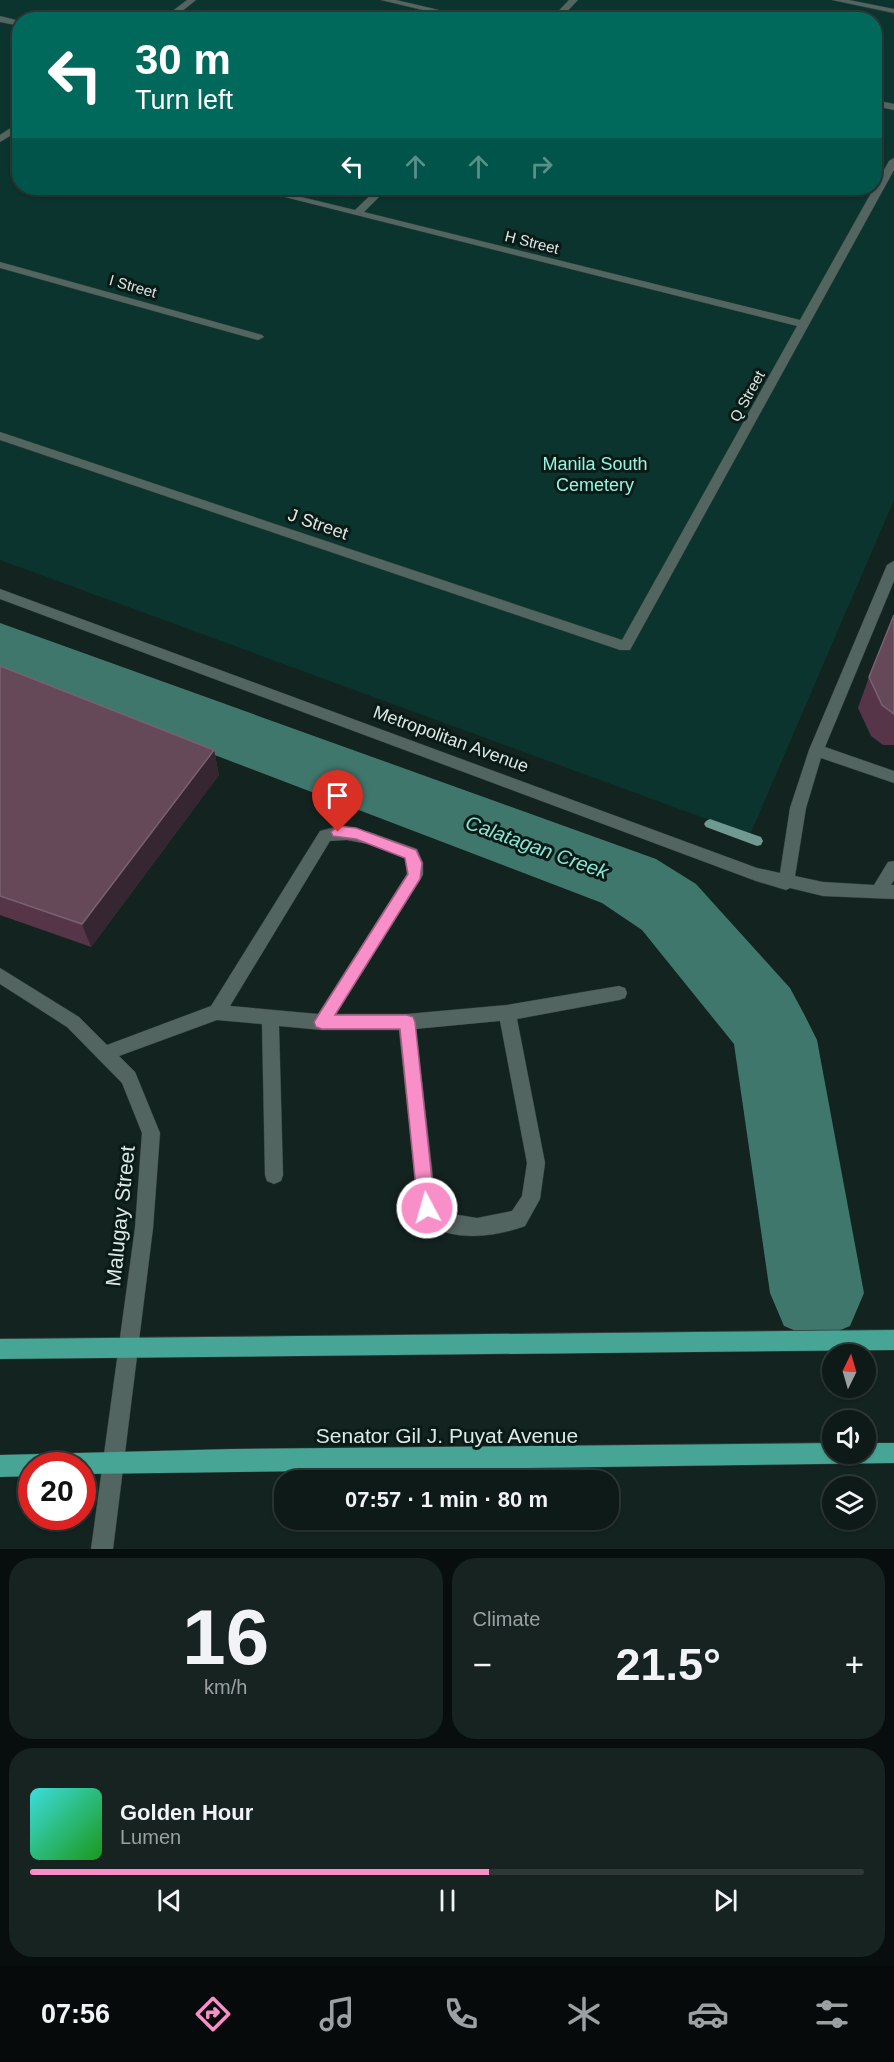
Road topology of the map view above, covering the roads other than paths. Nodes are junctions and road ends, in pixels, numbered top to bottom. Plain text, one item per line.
1 (192, 0) edge
2 (385, 0) edge
3 (574, 0) edge
4 (836, 0) edge
5 (176, 12) edge
6 (441, 12) edge
7 (562, 12) edge
8 (894, 12) edge
9 (894, 161) edge
10 (882, 183) edge
11 (283, 195) edge
12 (376, 195) edge
13 (875, 195) edge
14 (357, 213) junction
15 (0, 265) edge
16 (804, 324) junction
17 (258, 337) dead end
18 (0, 436) edge
19 (894, 565) edge
20 (0, 594) edge
21 (625, 646) joint
22 (816, 750) junction
23 (894, 777) edge
24 (894, 867) edge
25 (786, 883) junction
26 (886, 892) edge
27 (0, 975) edge
28 (619, 993) dead end
29 (217, 1012) junction
30 (507, 1013) junction
31 (270, 1017) junction
32 (322, 1022) junction
33 (407, 1022) junction
34 (105, 1054) junction
35 (274, 1175) dead end
36 (894, 1340) edge
37 (128, 1348) junction
38 (0, 1349) edge
39 (884, 1454) edge
40 (114, 1462) junction
41 (0, 1466) edge
42 (102, 1549) edge

1 - 5 street
2 - 6 street
3 - 7 street
4 - 8 street
9 - 10 street, Q Street
11 - 14 street, H Street
12 - 14 street
13 - 16 street, Q Street
14 - 16 street, H Street
15 - 17 street, I Street
16 - 21 street, Q Street
18 - 21 street, J Street
19 - 22 street
20 - 25 street, Metropolitan Avenue
22 - 23 street
22 - 25 street
24 - 26 street
25 - 26 street, Metropolitan Avenue
27 - 34 street, Malugay Street
28 - 30 street
29 - 31 street
29 - 32 street
29 - 34 street
30 - 33 street
30 - 33 street
31 - 32 street
31 - 35 street
32 - 33 street
34 - 37 street, Malugay Street
36 - 37 main road
37 - 38 main road
37 - 40 street, Malugay Street
39 - 40 main road, Senator Gil J. Puyat Avenue
40 - 41 main road, Senator Gil J. Puyat Avenue
40 - 42 street, Malugay Street

